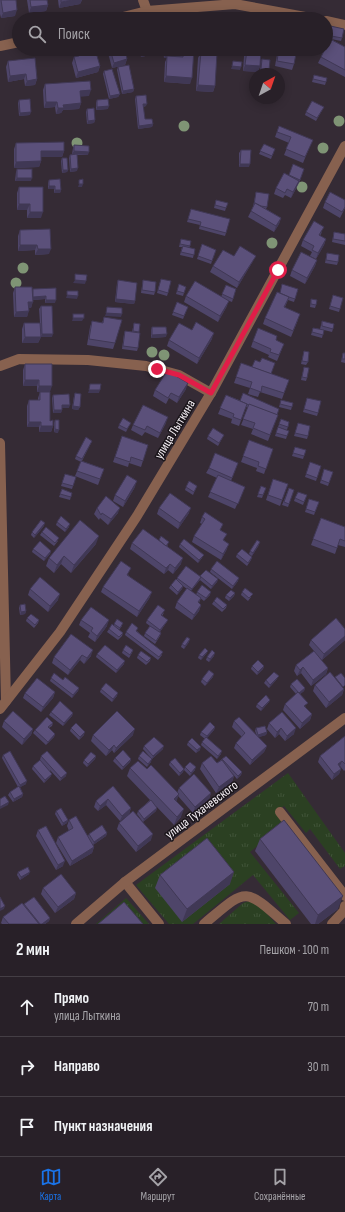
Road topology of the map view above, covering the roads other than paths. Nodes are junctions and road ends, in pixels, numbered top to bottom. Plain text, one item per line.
1 (144, 0) edge
2 (231, 2) edge
3 (148, 11) junction
4 (144, 12) edge
5 (281, 12) edge
6 (333, 22) edge
7 (345, 25) edge
8 (12, 43) edge
9 (0, 46) edge
10 (345, 146) edge
11 (0, 366) edge
12 (211, 393) junction
13 (0, 443) edge
14 (3, 705) edge
15 (345, 718) edge
16 (280, 812) dead end
17 (125, 882) junction
18 (345, 893) edge
19 (345, 906) edge
20 (76, 924) edge
21 (159, 924) edge
22 (204, 924) edge
23 (286, 924) edge
24 (332, 924) edge

1 - 3 street
2 - 3 street
2 - 5 street
3 - 4 street
6 - 7 street
8 - 9 street
10 - 12 street, улица Лыткина
11 - 12 street
12 - 14 street, улица Лыткина
13 - 14 street
15 - 17 street, улица Тухачевского
16 - 18 street
17 - 20 street, улица Тухачевского
17 - 21 street
19 - 24 street
22 - 23 street

